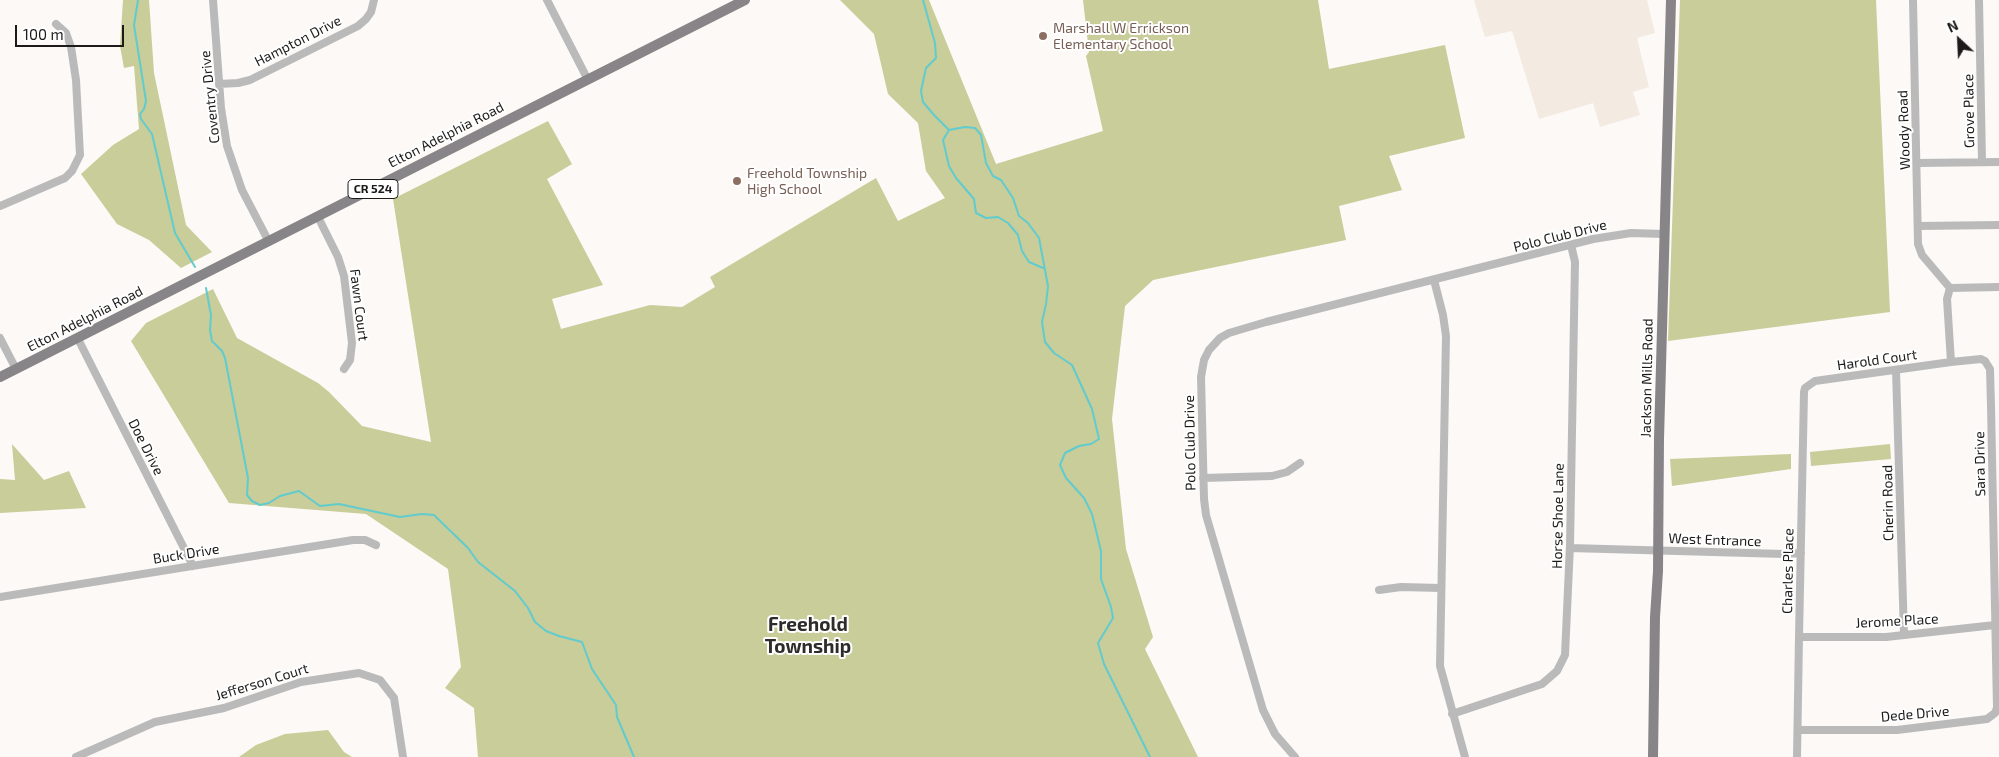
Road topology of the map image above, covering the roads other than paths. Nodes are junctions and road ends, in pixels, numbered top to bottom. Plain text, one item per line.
1 (213, 0) edge
2 (374, 0) edge
3 (547, 0) edge
4 (745, 0) edge
5 (1671, 0) edge
6 (1913, 0) edge
7 (1979, 0) edge
8 (56, 24) dead end
9 (588, 80) junction
10 (219, 84) junction
11 (1982, 162) junction
12 (1999, 162) edge
13 (1918, 163) junction
14 (0, 206) edge
15 (318, 217) junction
16 (1999, 225) edge
17 (1919, 226) junction
18 (1664, 234) junction
19 (269, 242) junction
20 (1571, 245) junction
21 (1434, 280) junction
22 (1999, 287) edge
23 (1950, 288) junction
24 (0, 338) edge
25 (78, 339) junction
26 (1951, 362) junction
27 (344, 368) dead end
28 (16, 369) junction
29 (1896, 370) junction
30 (0, 377) edge
31 (1807, 386) joint
32 (1300, 463) dead end
33 (1203, 478) junction
34 (376, 546) dead end
35 (1570, 548) junction
36 (1658, 551) junction
37 (1801, 553) junction
38 (193, 566) junction
39 (1997, 575) edge
40 (1440, 588) junction
41 (1379, 590) dead end
42 (0, 598) edge
43 (1995, 625) junction
44 (1904, 636) junction
45 (1799, 637) junction
46 (1996, 677) joint
47 (1452, 714) junction
48 (1798, 730) junction
49 (76, 757) edge
50 (403, 757) edge
51 (1295, 757) edge
52 (1464, 757) edge
53 (1654, 757) edge
54 (1797, 757) edge

1 - 10 street, Coventry Drive
2 - 10 street, Hampton Drive
3 - 9 street
4 - 9 main road, Elton Adelphia Road / CR 524
5 - 18 main road, Jackson Mills Road
6 - 13 street, Woody Road
7 - 11 street, Grove Place
8 - 14 street
9 - 15 main road, Elton Adelphia Road / CR 524
10 - 19 street, Coventry Drive
11 - 12 street
11 - 13 street
13 - 17 street, Woody Road
15 - 19 main road, Elton Adelphia Road / CR 524
15 - 27 street, Fawn Court
16 - 17 street
17 - 23 street, Woody Road
18 - 20 street, Polo Club Drive
18 - 36 main road, Jackson Mills Road
19 - 25 main road, Elton Adelphia Road / CR 524
20 - 21 street, Polo Club Drive
20 - 35 street, Horse Shoe Lane
21 - 33 street, Polo Club Drive
21 - 40 street
22 - 23 street
23 - 26 street
24 - 28 street
25 - 28 main road, Elton Adelphia Road / CR 524
25 - 38 street, Doe Drive
26 - 29 street, Harold Court
26 - 39 street, Sara Drive
28 - 30 main road, Elton Adelphia Road / CR 524
29 - 31 street, Harold Court
29 - 44 street, Cherin Road
31 - 37 street, Charles Place
32 - 33 street
33 - 51 street, Polo Club Drive
34 - 38 street, Buck Drive
35 - 36 street, West Entrance
35 - 47 street, Horse Shoe Lane
36 - 37 street, West Entrance
36 - 53 main road, Jackson Mills Road
37 - 45 street, Charles Place
38 - 42 street, Buck Drive
39 - 43 street, Sara Drive
40 - 41 street
40 - 47 street
43 - 44 street, Jerome Place
43 - 46 street, Sara Drive
44 - 45 street, Jerome Place
45 - 48 street, Charles Place
46 - 48 street, Dede Drive
47 - 52 street
48 - 54 street, Charles Place
49 - 50 street, Jefferson Court

